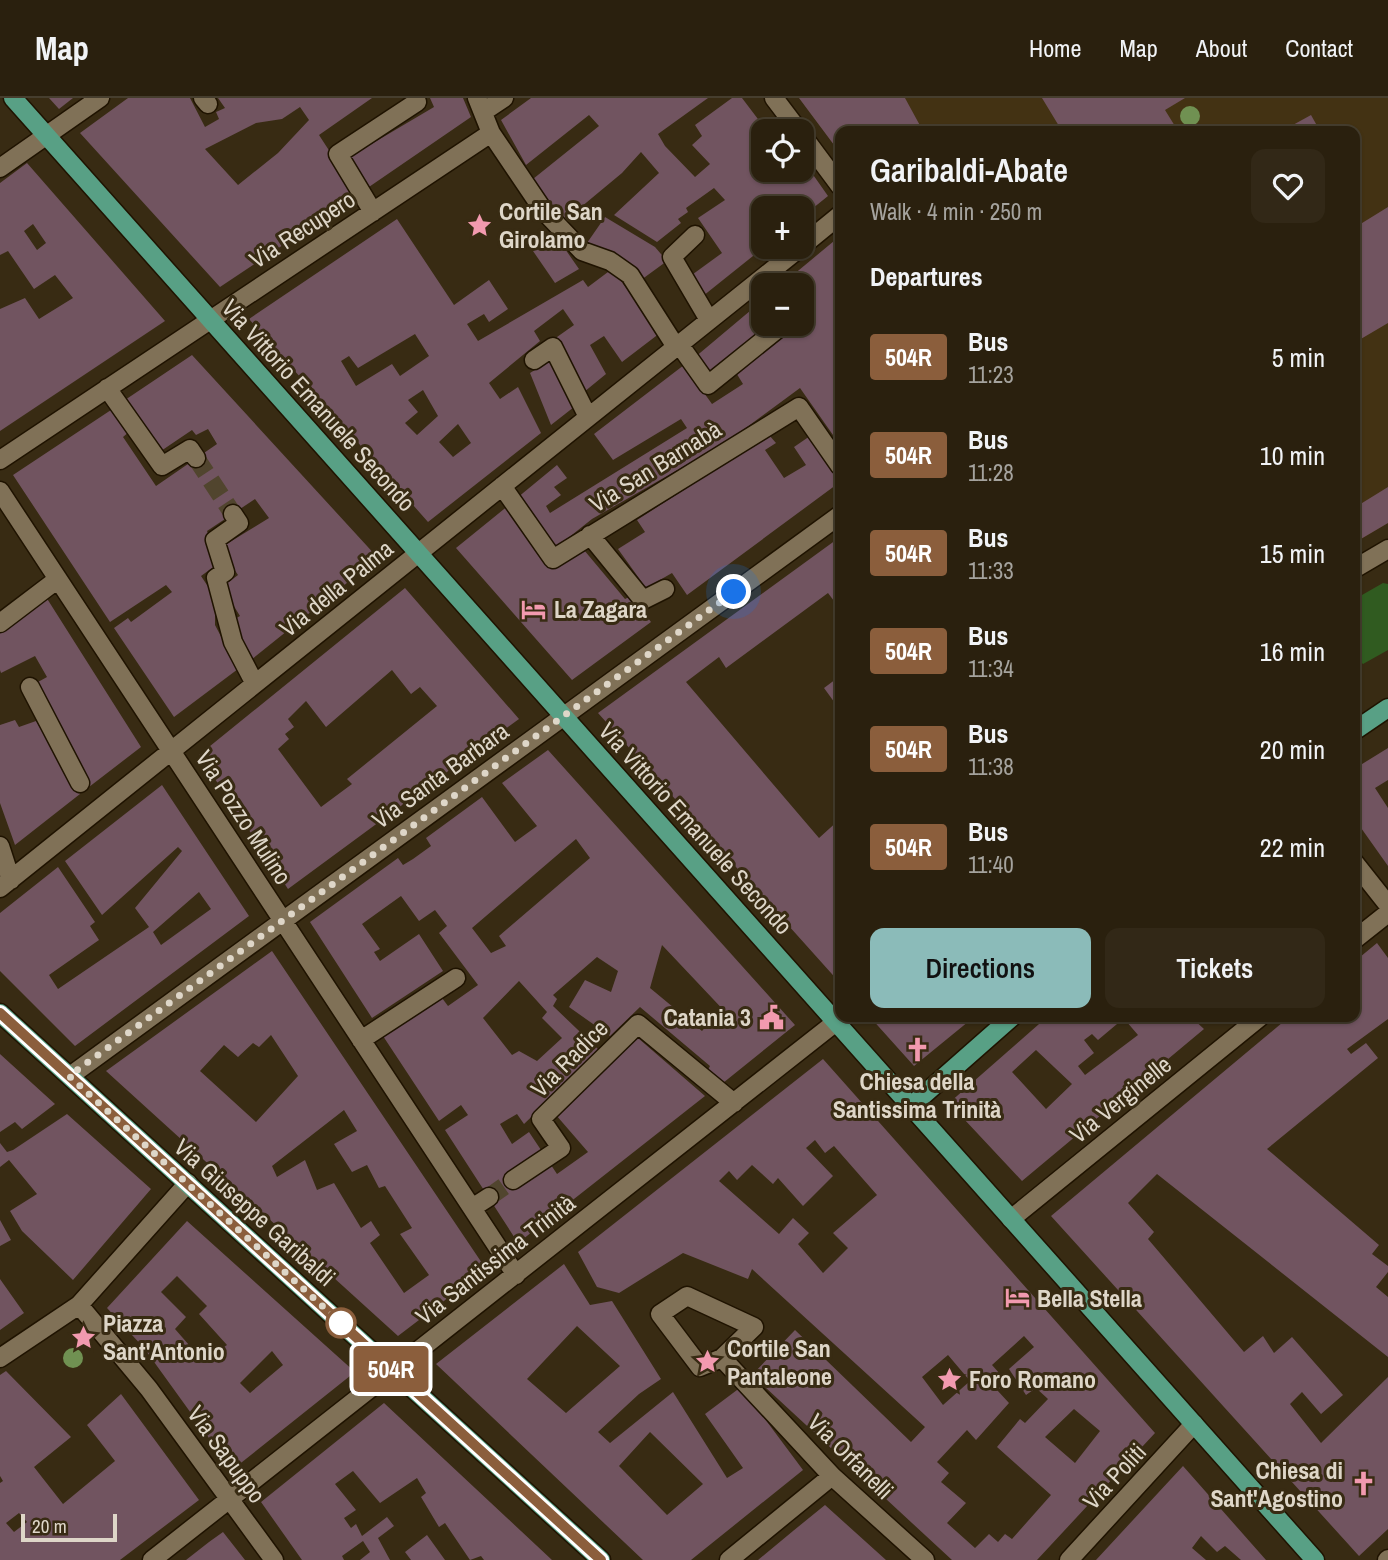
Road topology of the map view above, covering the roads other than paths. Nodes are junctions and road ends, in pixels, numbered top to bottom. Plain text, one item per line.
1 (13, 98) edge
2 (100, 98) edge
3 (504, 98) edge
4 (774, 98) edge
5 (417, 102) dead end
6 (480, 105) edge
7 (790, 119) edge
8 (491, 133) junction
9 (47, 136) junction
10 (814, 152) edge
11 (0, 168) edge
12 (835, 179) edge
13 (373, 212) junction
14 (835, 219) edge
15 (695, 235) dead end
16 (814, 236) edge
17 (785, 259) edge
18 (209, 319) junction
19 (709, 320) junction
20 (769, 336) edge
21 (678, 345) junction
22 (534, 360) dead end
23 (107, 388) junction
24 (588, 417) junction
25 (196, 458) dead end
26 (835, 459) edge
27 (0, 460) edge
28 (502, 486) junction
29 (0, 491) edge
30 (233, 513) dead end
31 (835, 519) edge
32 (590, 535) junction
33 (1388, 549) edge
34 (418, 553) junction
35 (1360, 565) edge
36 (58, 579) junction
37 (665, 589) dead end
38 (0, 622) edge
39 (255, 684) junction
40 (30, 687) dead end
41 (1388, 708) edge
42 (563, 716) junction
43 (1360, 727) edge
44 (172, 751) junction
45 (80, 783) dead end
46 (0, 846) edge
47 (1360, 870) edge
48 (5, 884) edge
49 (1388, 905) edge
50 (1388, 913) edge
51 (283, 921) junction
52 (1360, 935) edge
53 (456, 978) dead end
54 (0, 1013) edge
55 (835, 1021) edge
56 (836, 1022) joint
57 (1006, 1022) edge
58 (1254, 1022) edge
59 (361, 1040) junction
60 (69, 1076) junction
61 (734, 1103) junction
62 (911, 1106) junction
63 (513, 1180) tunnel mouth
64 (188, 1183) junction
65 (489, 1197) tunnel mouth
66 (472, 1208) junction
67 (1011, 1219) junction
68 (516, 1275) junction
69 (84, 1299) junction
70 (0, 1358) edge
71 (722, 1358) junction
72 (393, 1371) junction
73 (1194, 1424) junction
74 (832, 1476) junction
75 (230, 1499) junction
76 (593, 1558) edge
77 (152, 1560) edge
78 (274, 1560) edge
79 (729, 1560) edge
80 (925, 1560) edge
81 (1069, 1560) edge
82 (1315, 1560) edge

1 - 9 main road, Via Vittorio Emanuele Secondo
2 - 9 street
3 - 6 street
4 - 7 street
5 - 13 street
6 - 8 street
8 - 13 street, Via Recupero
8 - 21 street
9 - 11 street
9 - 18 main road, Via Vittorio Emanuele Secondo
10 - 12 street
13 - 18 street, Via Recupero
14 - 16 street, Via della Palma
15 - 19 street
17 - 19 street, Via della Palma
18 - 23 street, Via Recupero
18 - 34 main road, Via Vittorio Emanuele Secondo
19 - 21 street, Via della Palma
20 - 21 street
21 - 24 street, Via della Palma
22 - 24 street
23 - 25 street
23 - 27 street, Via Recupero
24 - 28 street, Via della Palma
26 - 32 street, Via San Barnabà
28 - 32 street, Via San Barnabà
28 - 34 street, Via della Palma
29 - 36 street, Via Pozzo Mulino
30 - 39 street
31 - 42 street, Via Santa Barbara
32 - 37 street
33 - 35 street
34 - 39 street, Via della Palma
34 - 42 main road, Via Vittorio Emanuele Secondo
36 - 38 street
36 - 44 street, Via Pozzo Mulino
39 - 44 street, Via della Palma
40 - 45 street
41 - 43 main road
42 - 51 street, Via Santa Barbara
42 - 55 main road, Via Vittorio Emanuele Secondo
44 - 48 street, Via della Palma
44 - 51 street, Via Pozzo Mulino
46 - 48 street
47 - 49 street
50 - 52 street
51 - 59 street, Via Pozzo Mulino
51 - 60 street, Via Santa Barbara
53 - 59 street
54 - 60 main road, Via Giuseppe Garibaldi
56 - 61 street, Via Santissima Trinità
56 - 62 main road, Via Vittorio Emanuele Secondo
57 - 62 main road
58 - 67 street, Via Verginelle
59 - 66 street, Via Pozzo Mulino
60 - 64 main road, Via Giuseppe Garibaldi
61 - 63 street, Via Radice
61 - 68 street, Via Santissima Trinità
62 - 67 main road, Via Vittorio Emanuele Secondo
64 - 69 street
64 - 72 main road, Via Giuseppe Garibaldi
65 - 66 street
66 - 68 street, Via Pozzo Mulino
67 - 73 main road, Via Vittorio Emanuele Secondo
68 - 72 street, Via Santissima Trinità
69 - 70 street
69 - 75 street, Via Sapuppo
71 - 71 street
71 - 74 street, Via Orfanelli
72 - 75 street, Via Santissima Trinità
72 - 76 main road, Via Giuseppe Garibaldi
73 - 81 street, Via Politi
73 - 82 main road, Via Vittorio Emanuele Secondo
74 - 79 street
74 - 80 street, Via Orfanelli
75 - 77 street, Via Santissima Trinità
75 - 78 street, Via Sapuppo

